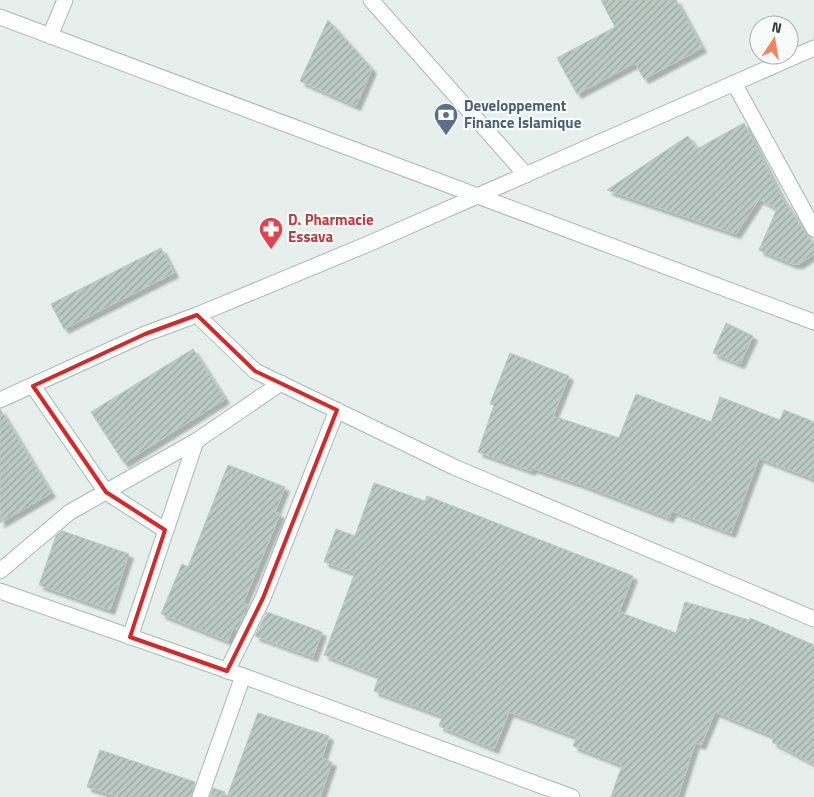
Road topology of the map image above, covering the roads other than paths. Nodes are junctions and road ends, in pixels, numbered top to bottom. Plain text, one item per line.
1 (65, 0) edge
2 (371, 0) edge
3 (0, 17) edge
4 (50, 36) junction
5 (814, 48) edge
6 (734, 83) junction
7 (526, 175) junction
8 (475, 197) junction
9 (814, 229) edge
10 (197, 315) junction
11 (814, 322) edge
12 (281, 383) junction
13 (32, 386) junction
14 (0, 400) edge
15 (337, 410) junction
16 (196, 441) junction
17 (106, 492) junction
18 (166, 530) junction
19 (0, 571) edge
20 (0, 591) edge
21 (814, 620) edge
22 (130, 637) junction
23 (227, 671) junction
24 (243, 676) junction
25 (200, 797) edge
26 (572, 797) edge

1 - 4 street
2 - 7 street
3 - 4 street
4 - 8 street
5 - 6 street
6 - 7 street
6 - 9 street
7 - 8 street
8 - 10 street
8 - 11 street
10 - 12 street
10 - 13 street
12 - 15 street
12 - 16 street
13 - 14 street
13 - 17 street
15 - 21 street
15 - 23 street
16 - 17 street
16 - 18 street
17 - 18 street
17 - 19 street
18 - 22 street
20 - 22 street
22 - 23 street
23 - 24 street
24 - 25 street
24 - 26 street

